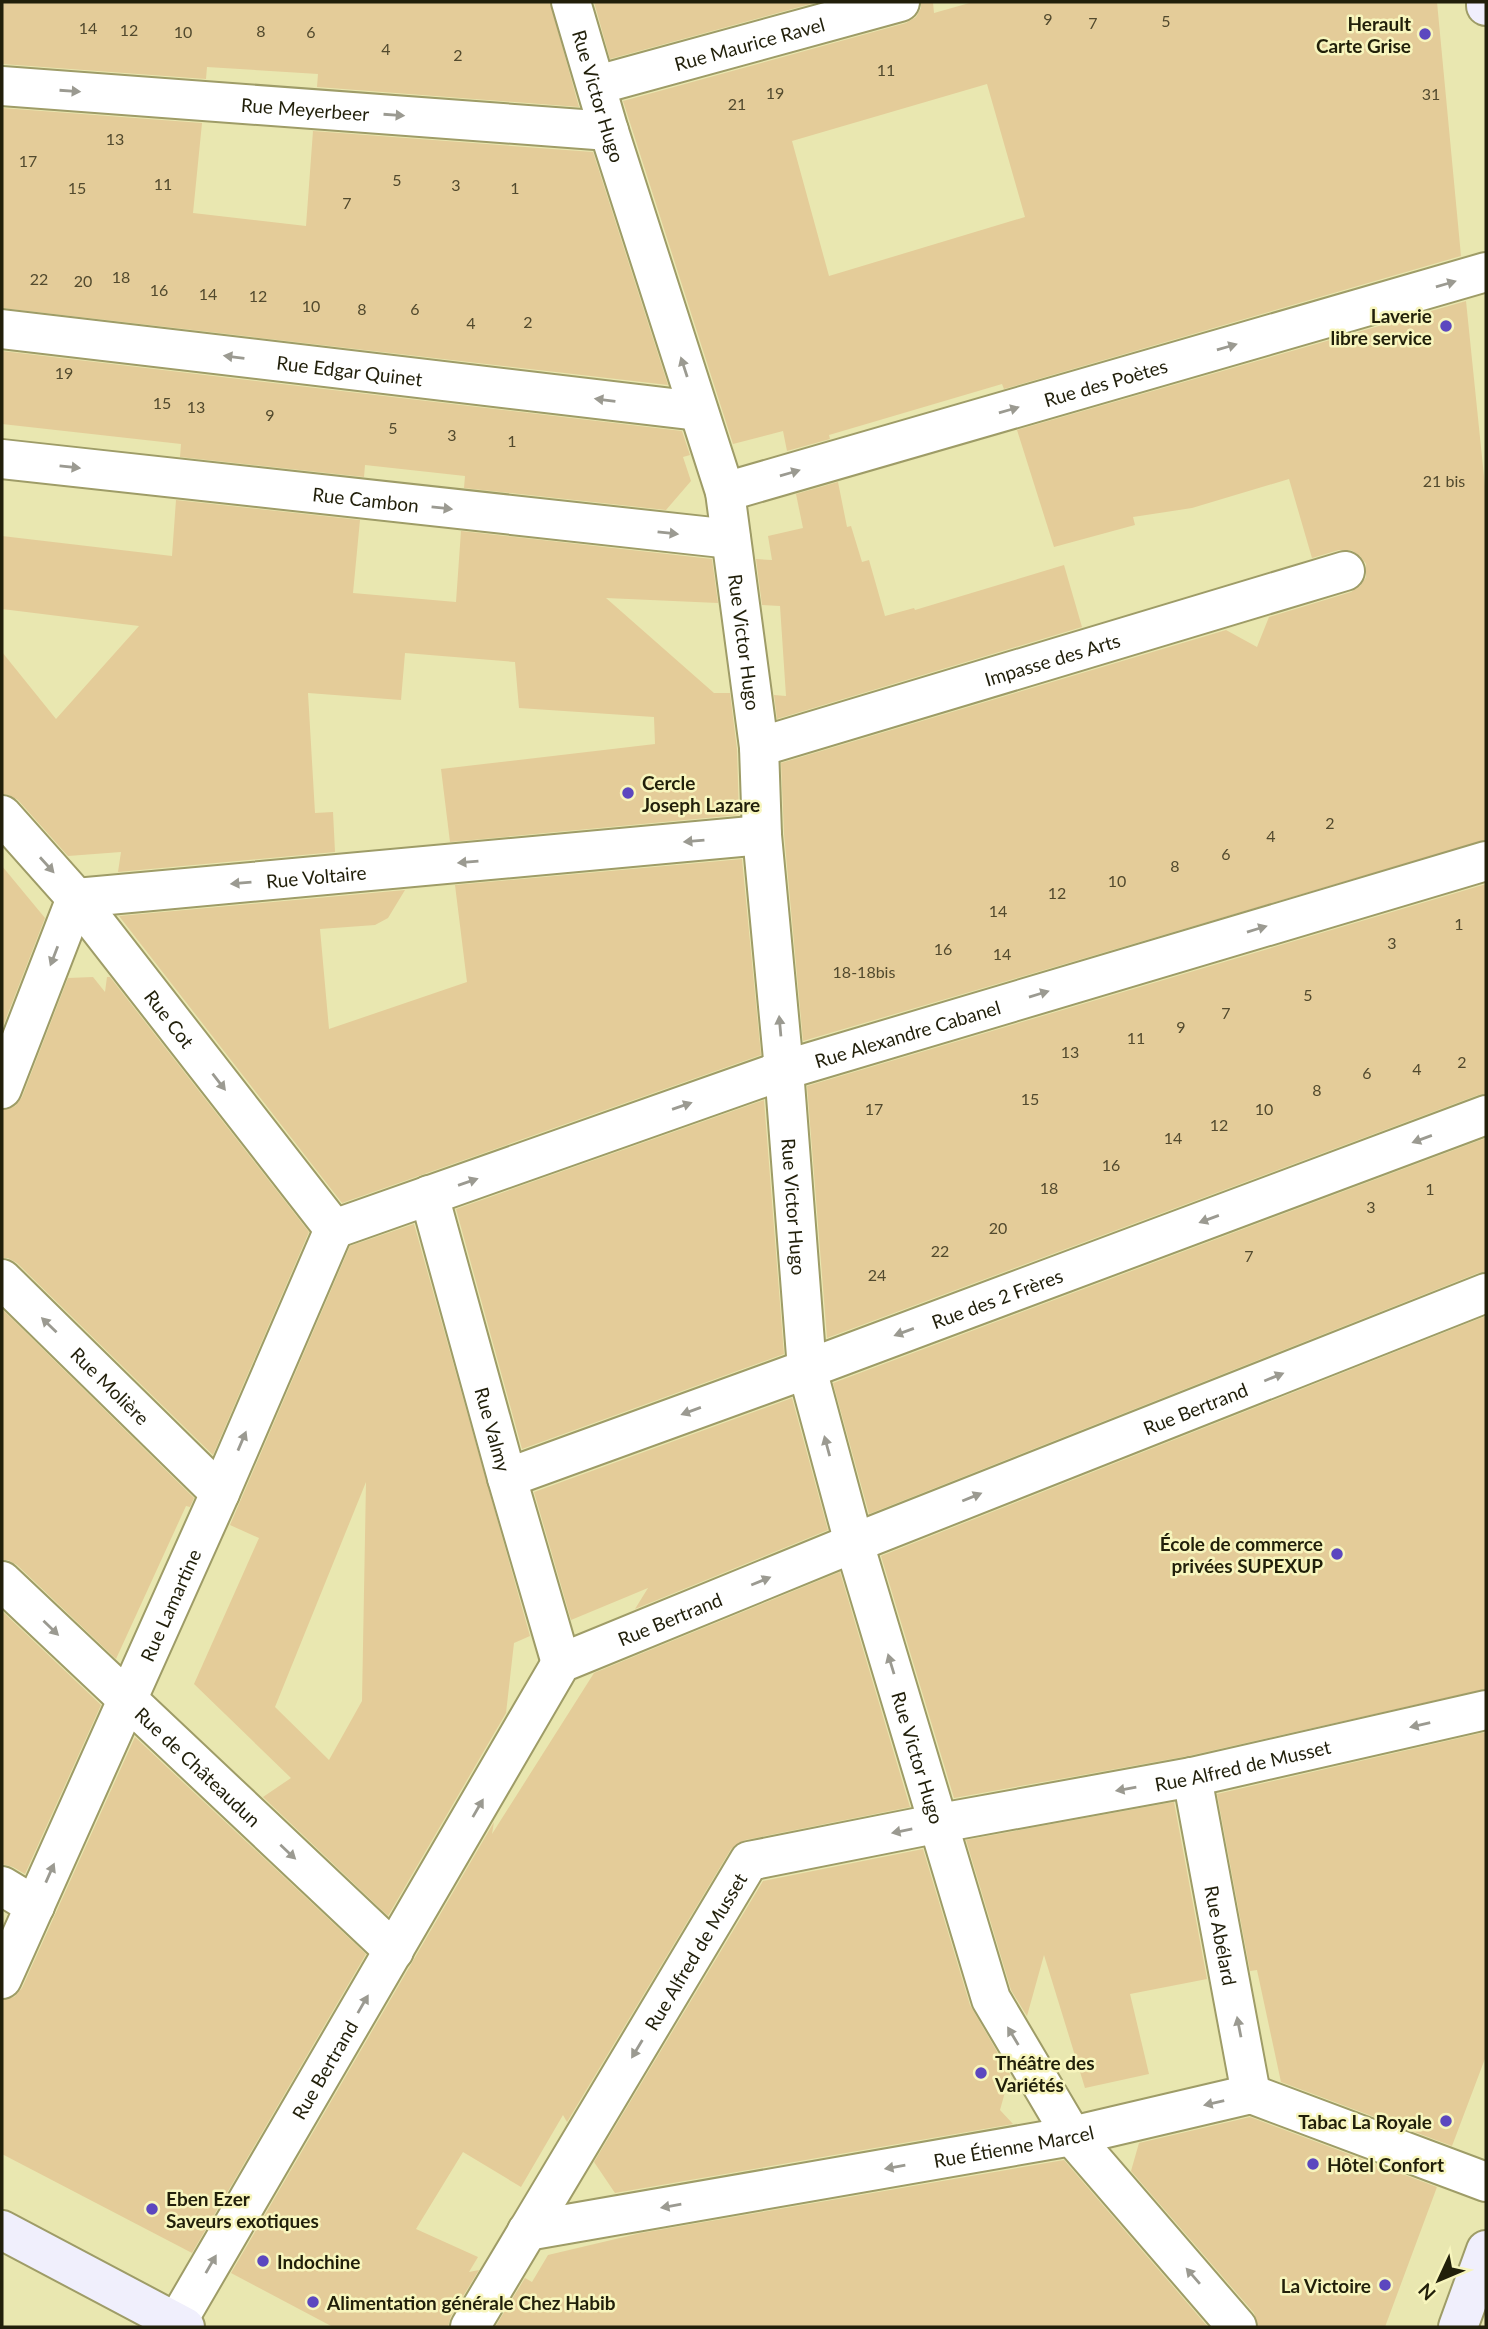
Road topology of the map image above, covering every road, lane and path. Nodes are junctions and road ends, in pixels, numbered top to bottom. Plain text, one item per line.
1 (571, 2) edge
2 (900, 2) edge
3 (597, 85) junction
4 (2, 86) edge
5 (609, 131) junction
6 (1486, 272) edge
7 (2, 329) edge
8 (698, 411) junction
9 (2, 459) edge
10 (725, 492) junction
11 (731, 539) junction
12 (1345, 571) dead end
13 (759, 747) junction
14 (2, 815) edge
15 (762, 835) junction
16 (1486, 861) edge
17 (76, 898) junction
18 (784, 1070) junction
19 (2, 1089) edge
20 (1486, 1115) edge
21 (429, 1195) junction
22 (334, 1229) junction
23 (2, 1279) edge
24 (1486, 1293) edge
25 (807, 1369) junction
26 (506, 1478) junction
27 (220, 1493) junction
28 (853, 1543) junction
29 (2, 1581) edge
30 (561, 1663) junction
31 (127, 1701) junction
32 (1486, 1710) edge
33 (1192, 1777) junction
34 (940, 1823) junction
35 (2, 1886) edge
36 (35, 1906) junction
37 (394, 1951) junction
38 (2, 1979) edge
39 (1251, 2094) junction
40 (1072, 2136) junction
41 (1486, 2182) edge
42 (2, 2230) edge
43 (527, 2231) junction
44 (1486, 2250) edge
45 (178, 2326) edge
46 (470, 2327) edge
47 (1237, 2327) edge
48 (1458, 2327) edge

1 - 3 street, Rue Victor Hugo
2 - 3 street, Rue Maurice Ravel
3 - 5 street, Rue Victor Hugo
4 -> 5 street, Rue Meyerbeer
8 -> 5 street, Rue Victor Hugo
10 -> 6 street, Rue des Poètes
8 -> 7 street, Rue Edgar Quinet
8 - 10 street, Rue Victor Hugo
9 -> 11 street, Rue Cambon
10 - 11 street, Rue Victor Hugo
11 - 13 street, Rue Victor Hugo
12 - 13 street, Impasse des Arts
13 - 15 street, Rue Victor Hugo
14 -> 17 street, Rue Cot
15 -> 17 street, Rue Voltaire
18 -> 15 street, Rue Victor Hugo
18 -> 16 street, Rue Alexandre Cabanel
17 -> 19 street
17 -> 22 street, Rue Cot
21 -> 18 street, Rue Alexandre Cabanel
18 - 25 street, Rue Victor Hugo
20 -> 25 street, Rue des 2 Frères
21 - 22 street, Rue Alexandre Cabanel
21 - 26 street, Rue Valmy
27 -> 22 street, Rue Lamartine
27 -> 23 street, Rue Molière
28 -> 24 street, Rue Bertrand
25 -> 26 street, Rue des 2 Frères
28 -> 25 street, Rue Victor Hugo
26 - 30 street, Rue Valmy
27 - 31 street, Rue Lamartine
30 -> 28 street, Rue Bertrand
34 -> 28 street, Rue Victor Hugo
29 -> 31 street, Rue de Châteaudun
37 -> 30 street, Rue Bertrand
36 -> 31 street, Rue Lamartine
31 -> 37 street, Rue de Châteaudun
32 -> 33 street, Rue Alfred de Musset
33 -> 34 street, Rue Alfred de Musset
39 -> 33 street, Rue Abélard
40 -> 34 street, Rue Victor Hugo
34 -> 43 street, Rue Alfred de Musset
35 - 36 street
36 - 38 street, Rue Lamartine
45 -> 37 street, Rue Bertrand
39 -> 40 street, Rue Étienne Marcel
39 - 41 street
40 -> 43 street, Rue Étienne Marcel
47 -> 40 street, Rue Victor Hugo
42 - 45 main road
43 - 46 street, Rue Alfred de Musset
44 - 48 main road

